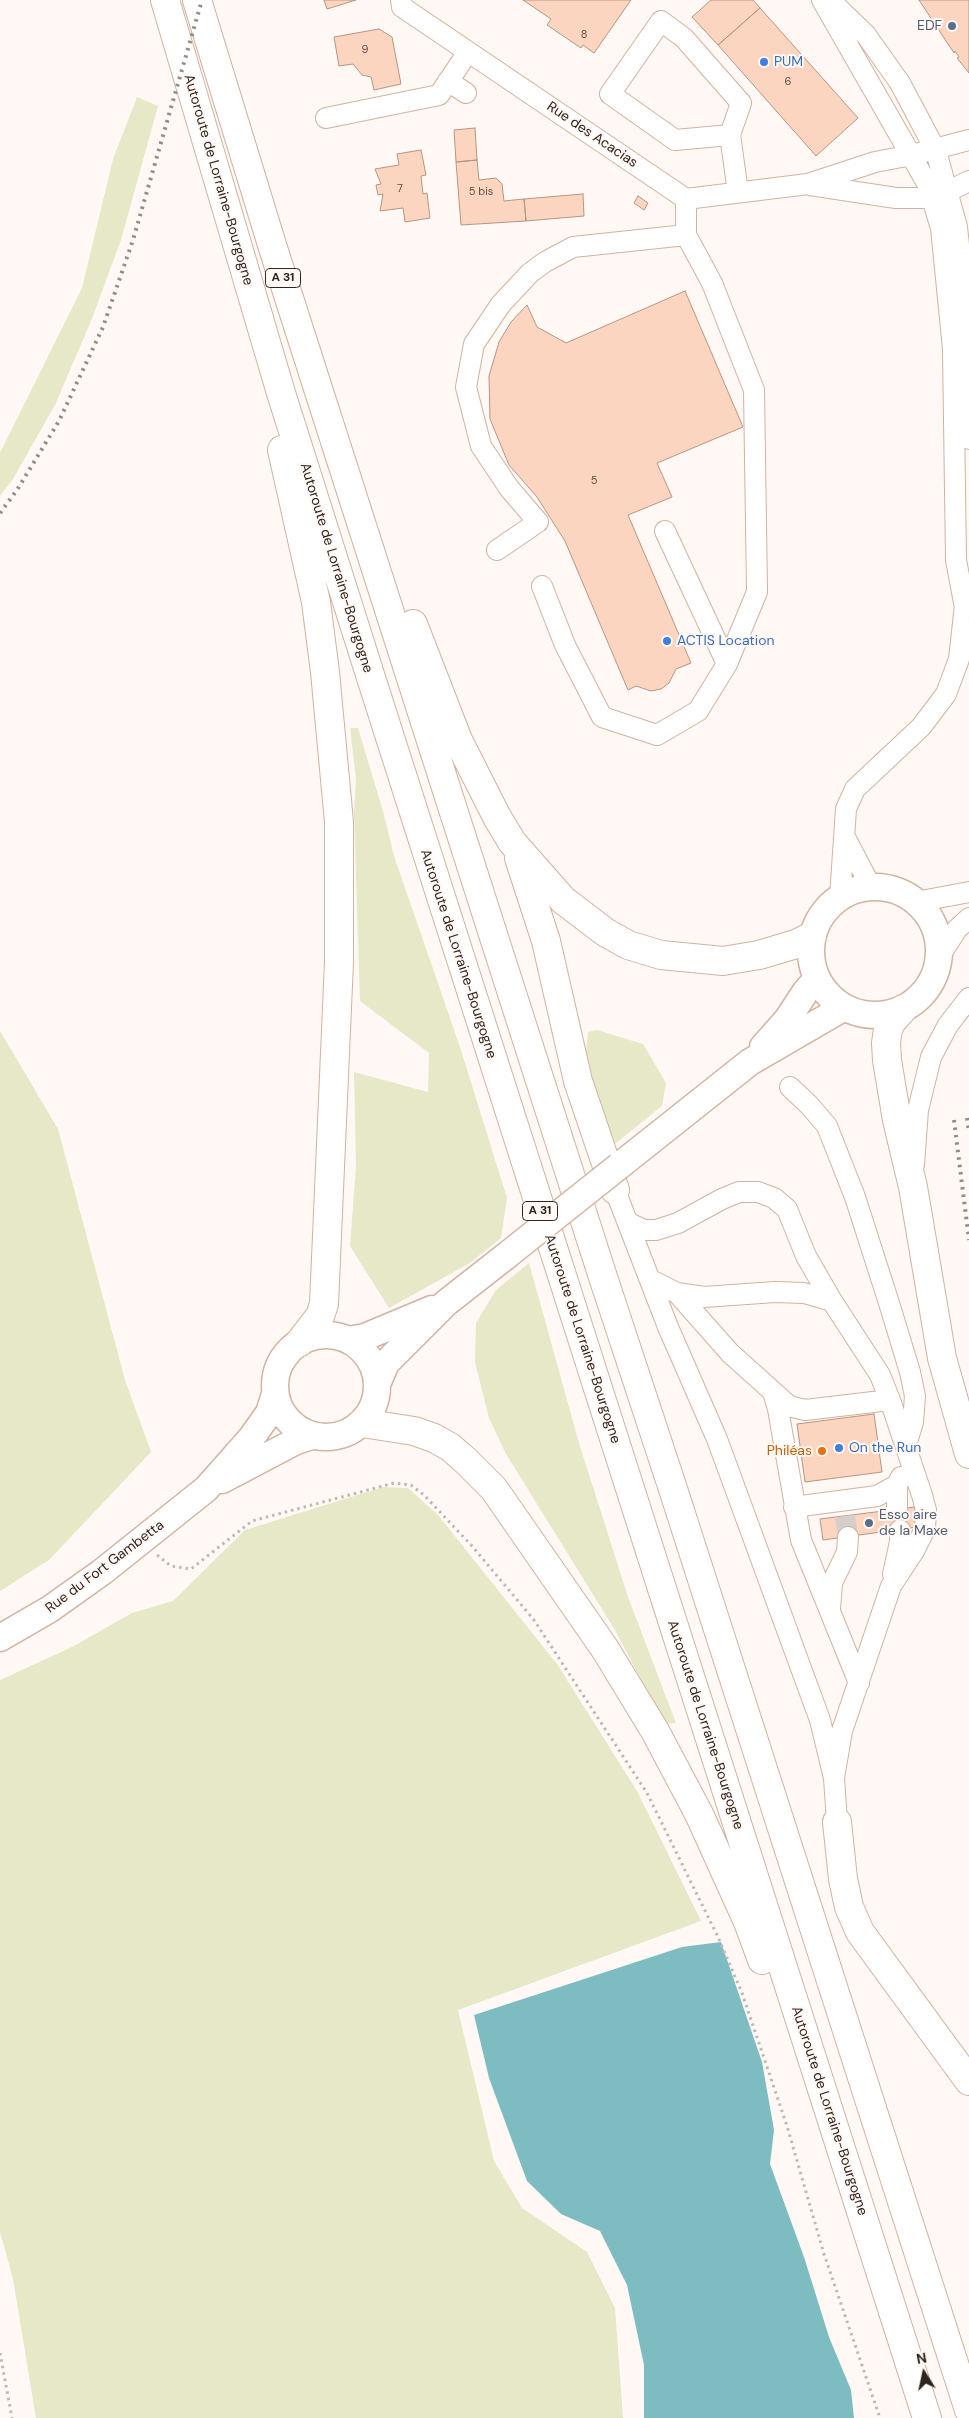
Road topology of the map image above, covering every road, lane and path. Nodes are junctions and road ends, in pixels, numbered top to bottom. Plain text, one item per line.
1 (165, 0) edge
2 (197, 0) edge
3 (401, 0) edge
4 (822, 0) edge
5 (830, 0) edge
6 (468, 52) junction
7 (448, 81) junction
8 (466, 93) dead end
9 (326, 118) dead end
10 (730, 134) junction
11 (969, 140) edge
12 (935, 148) junction
13 (912, 155) junction
14 (969, 181) edge
15 (808, 184) junction
16 (738, 192) junction
17 (940, 194) junction
18 (686, 199) junction
19 (686, 235) junction
20 (281, 394) junction
21 (969, 439) edge
22 (665, 530) dead end
23 (497, 550) dead end
24 (372, 552) junction
25 (969, 570) edge
26 (542, 586) dead end
27 (965, 608) junction
28 (727, 664) junction
29 (844, 835) junction
30 (512, 842) junction
31 (871, 887) junction
32 (969, 892) edge
33 (840, 897) junction
34 (916, 902) junction
35 (969, 918) edge
36 (812, 936) junction
37 (939, 957) junction
38 (817, 979) junction
39 (969, 998) edge
40 (844, 1008) junction
41 (903, 1009) junction
42 (750, 1062) junction
43 (790, 1087) dead end
44 (617, 1178) junction
45 (913, 1187) junction
46 (629, 1223) junction
47 (651, 1280) junction
48 (676, 1293) junction
49 (832, 1301) junction
50 (446, 1303) junction
51 (349, 1340) junction
52 (300, 1342) junction
53 (378, 1382) junction
54 (773, 1392) junction
55 (275, 1394) junction
56 (890, 1400) junction
57 (362, 1423) junction
58 (312, 1436) junction
59 (908, 1451) junction
60 (969, 1454) edge
61 (897, 1485) junction
62 (206, 1489) junction
63 (794, 1507) junction
64 (897, 1509) dead end
65 (900, 1530) dead end
66 (848, 1537) tunnel mouth
67 (156, 1554) dead end
68 (891, 1586) junction
69 (829, 1611) junction
70 (0, 1638) edge
71 (859, 1683) junction
72 (834, 1778) junction
73 (837, 1822) joint
74 (788, 1985) junction
75 (969, 2081) edge
76 (0, 2353) edge
77 (969, 2410) edge
78 (12, 2418) edge
79 (880, 2418) edge
80 (927, 2418) edge

1 - 20 highway, Autoroute de Lorraine-Bourgogne / A 31
2 - 24 highway, A 31
3 - 6 street, Rue des Acacias
4 - 13 street
5 - 12 street
6 - 7 street
6 - 18 street, Rue des Acacias
7 - 8 street
7 - 9 street
10 - 10 street
10 - 16 street
11 - 12 street
12 - 13 street
12 - 17 street
13 - 15 street
13 - 17 street
14 - 17 street
15 - 16 street
15 - 17 street
16 - 18 street
17 - 21 street
17 - 27 street
18 - 19 street
19 - 23 street
19 - 28 street
20 - 52 highway
20 - 74 highway, Autoroute de Lorraine-Bourgogne / A 31
22 - 28 street
24 - 30 highway
24 - 77 highway, A 31
25 - 27 street
26 - 28 street
27 - 29 street
29 - 31 street
29 - 33 street
30 - 36 highway
30 - 44 highway
31 - 33 main road
31 - 34 main road
32 - 34 street
33 - 36 main road
34 - 37 main road
35 - 37 street
36 - 38 main road
37 - 41 main road
38 - 40 main road
38 - 42 main road
39 - 45 street
40 - 41 main road
40 - 42 main road
41 - 45 highway
42 - 44 main road
43 - 59 street
44 - 46 street
44 - 50 main road, bridge
45 - 60 highway
46 - 47 street
46 - 49 street
47 - 48 street
47 - 72 street
48 - 49 street
48 - 54 street
49 - 56 street
50 - 51 main road
50 - 53 main road
51 - 52 main road
51 - 53 main road
52 - 55 main road
53 - 57 main road
54 - 56 street
54 - 63 street
55 - 58 main road
55 - 62 main road, Rue du Fort Gambetta
56 - 59 street
57 - 58 main road
57 - 74 highway
58 - 62 main road, Rue du Fort Gambetta
59 - 61 street
59 - 68 street
61 - 63 street
61 - 64 street
62 - 70 main road, Rue du Fort Gambetta
63 - 69 street
65 - 68 street
66 - 69 street
67 - 79 path
68 - 71 street
69 - 71 street
71 - 72 street
72 - 73 street
73 - 75 highway
74 - 80 highway, Autoroute de Lorraine-Bourgogne / A 31
76 - 78 path

